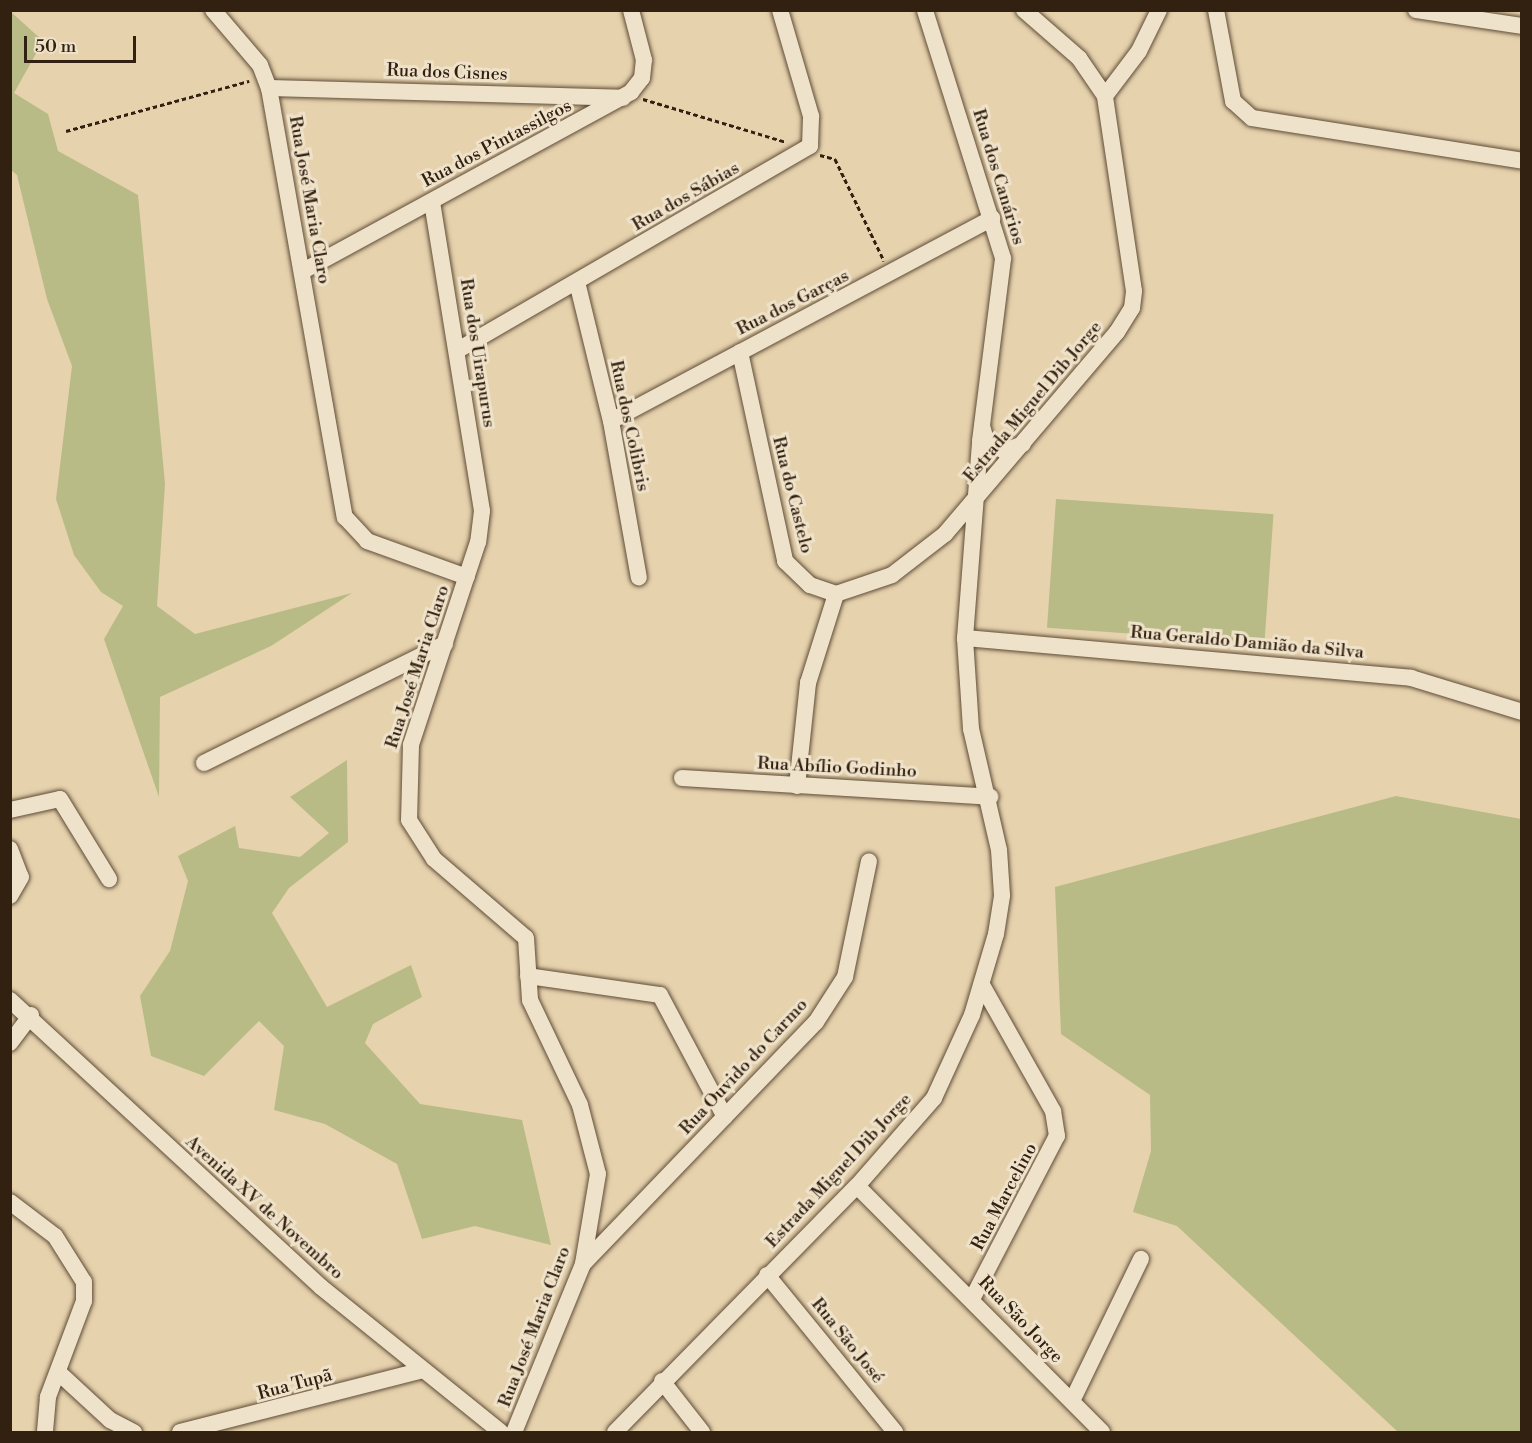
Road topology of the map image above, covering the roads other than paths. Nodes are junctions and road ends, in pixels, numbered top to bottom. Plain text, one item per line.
1 (213, 10) edge
2 (631, 10) edge
3 (780, 10) edge
4 (925, 10) edge
5 (1024, 10) edge
6 (1159, 10) edge
7 (1216, 10) edge
8 (1416, 10) edge
9 (1521, 26) edge
10 (267, 82) junction
11 (628, 95) junction
12 (1105, 96) junction
13 (1521, 161) edge
14 (432, 202) junction
15 (992, 218) junction
16 (303, 271) junction
17 (577, 282) junction
18 (458, 350) junction
19 (740, 352) junction
20 (611, 421) junction
21 (982, 426) junction
22 (1023, 444) junction
23 (974, 502) junction
24 (467, 577) junction
25 (639, 578) dead end
26 (836, 594) junction
27 (965, 638) junction
28 (445, 644) junction
29 (1521, 712) edge
30 (204, 764) dead end
31 (682, 778) dead end
32 (797, 786) junction
33 (990, 797) junction
34 (10, 810) edge
35 (10, 849) edge
36 (869, 861) dead end
37 (109, 879) dead end
38 (10, 896) edge
39 (528, 976) junction
40 (982, 985) junction
41 (10, 1000) edge
42 (31, 1015) junction
43 (10, 1043) edge
44 (725, 1117) junction
45 (857, 1186) junction
46 (10, 1202) edge
47 (1141, 1259) dead end
48 (583, 1264) junction
49 (767, 1275) junction
50 (972, 1299) junction
51 (420, 1371) junction
52 (58, 1372) junction
53 (662, 1381) junction
54 (1072, 1401) junction
55 (45, 1432) edge
56 (134, 1432) edge
57 (180, 1432) edge
58 (501, 1432) edge
59 (514, 1432) edge
60 (615, 1432) edge
61 (702, 1432) edge
62 (895, 1432) edge
63 (1102, 1432) edge

1 - 10 street, Rua José Maria Claro
2 - 11 street
3 - 17 street, Rua dos Sábias
4 - 15 street, Rua dos Canários
5 - 12 street, Estrada Miguel Dib Jorge
6 - 12 street
7 - 13 street
8 - 9 street
10 - 11 street, Rua dos Cisnes
10 - 16 street, Rua José Maria Claro
11 - 14 street, Rua dos Pintassilgos
12 - 22 street, Estrada Miguel Dib Jorge
14 - 16 street, Rua dos Pintassilgos
14 - 18 street, Rua dos Uirapurus
15 - 19 street, Rua dos Garças
15 - 21 street, Rua dos Canários
16 - 24 street, Rua José Maria Claro
17 - 18 street, Rua dos Sábias
17 - 20 street, Rua dos Colibris
18 - 24 street, Rua dos Uirapurus
19 - 20 street, Rua dos Garças
19 - 26 street, Rua do Castelo
20 - 25 street, Rua dos Colibris
21 - 22 street
21 - 23 street, Rua dos Canários
22 - 23 street, Estrada Miguel Dib Jorge
23 - 26 street
23 - 27 street, Estrada Miguel Dib Jorge
24 - 28 street, Rua José Maria Claro
26 - 32 street
27 - 29 street, Rua Geraldo Damião da Silva
27 - 33 street, Estrada Miguel Dib Jorge
28 - 30 street
28 - 39 street, Rua José Maria Claro
31 - 32 street, Rua Abílio Godinho
32 - 33 street, Rua Abílio Godinho
33 - 40 street, Estrada Miguel Dib Jorge
34 - 37 street
35 - 38 street
36 - 44 street, Rua Ouvido do Carmo
39 - 44 street
39 - 48 street, Rua José Maria Claro
40 - 45 street, Estrada Miguel Dib Jorge
40 - 50 street, Rua Marcelino
41 - 42 street, Avenida XV de Novembro
42 - 43 street
42 - 51 street, Avenida XV de Novembro
44 - 48 street, Rua Ouvido do Carmo
45 - 49 street, Estrada Miguel Dib Jorge
45 - 50 street, Rua São Jorge
46 - 52 street
47 - 54 street
48 - 59 street, Rua José Maria Claro
49 - 53 street, Estrada Miguel Dib Jorge
49 - 62 street, Rua São José
50 - 54 street, Rua São Jorge
51 - 57 street, Rua Tupã
51 - 58 street, Avenida XV de Novembro
52 - 55 street
52 - 56 street
53 - 60 street, Estrada Miguel Dib Jorge
53 - 61 street
54 - 63 street, Rua São Jorge

